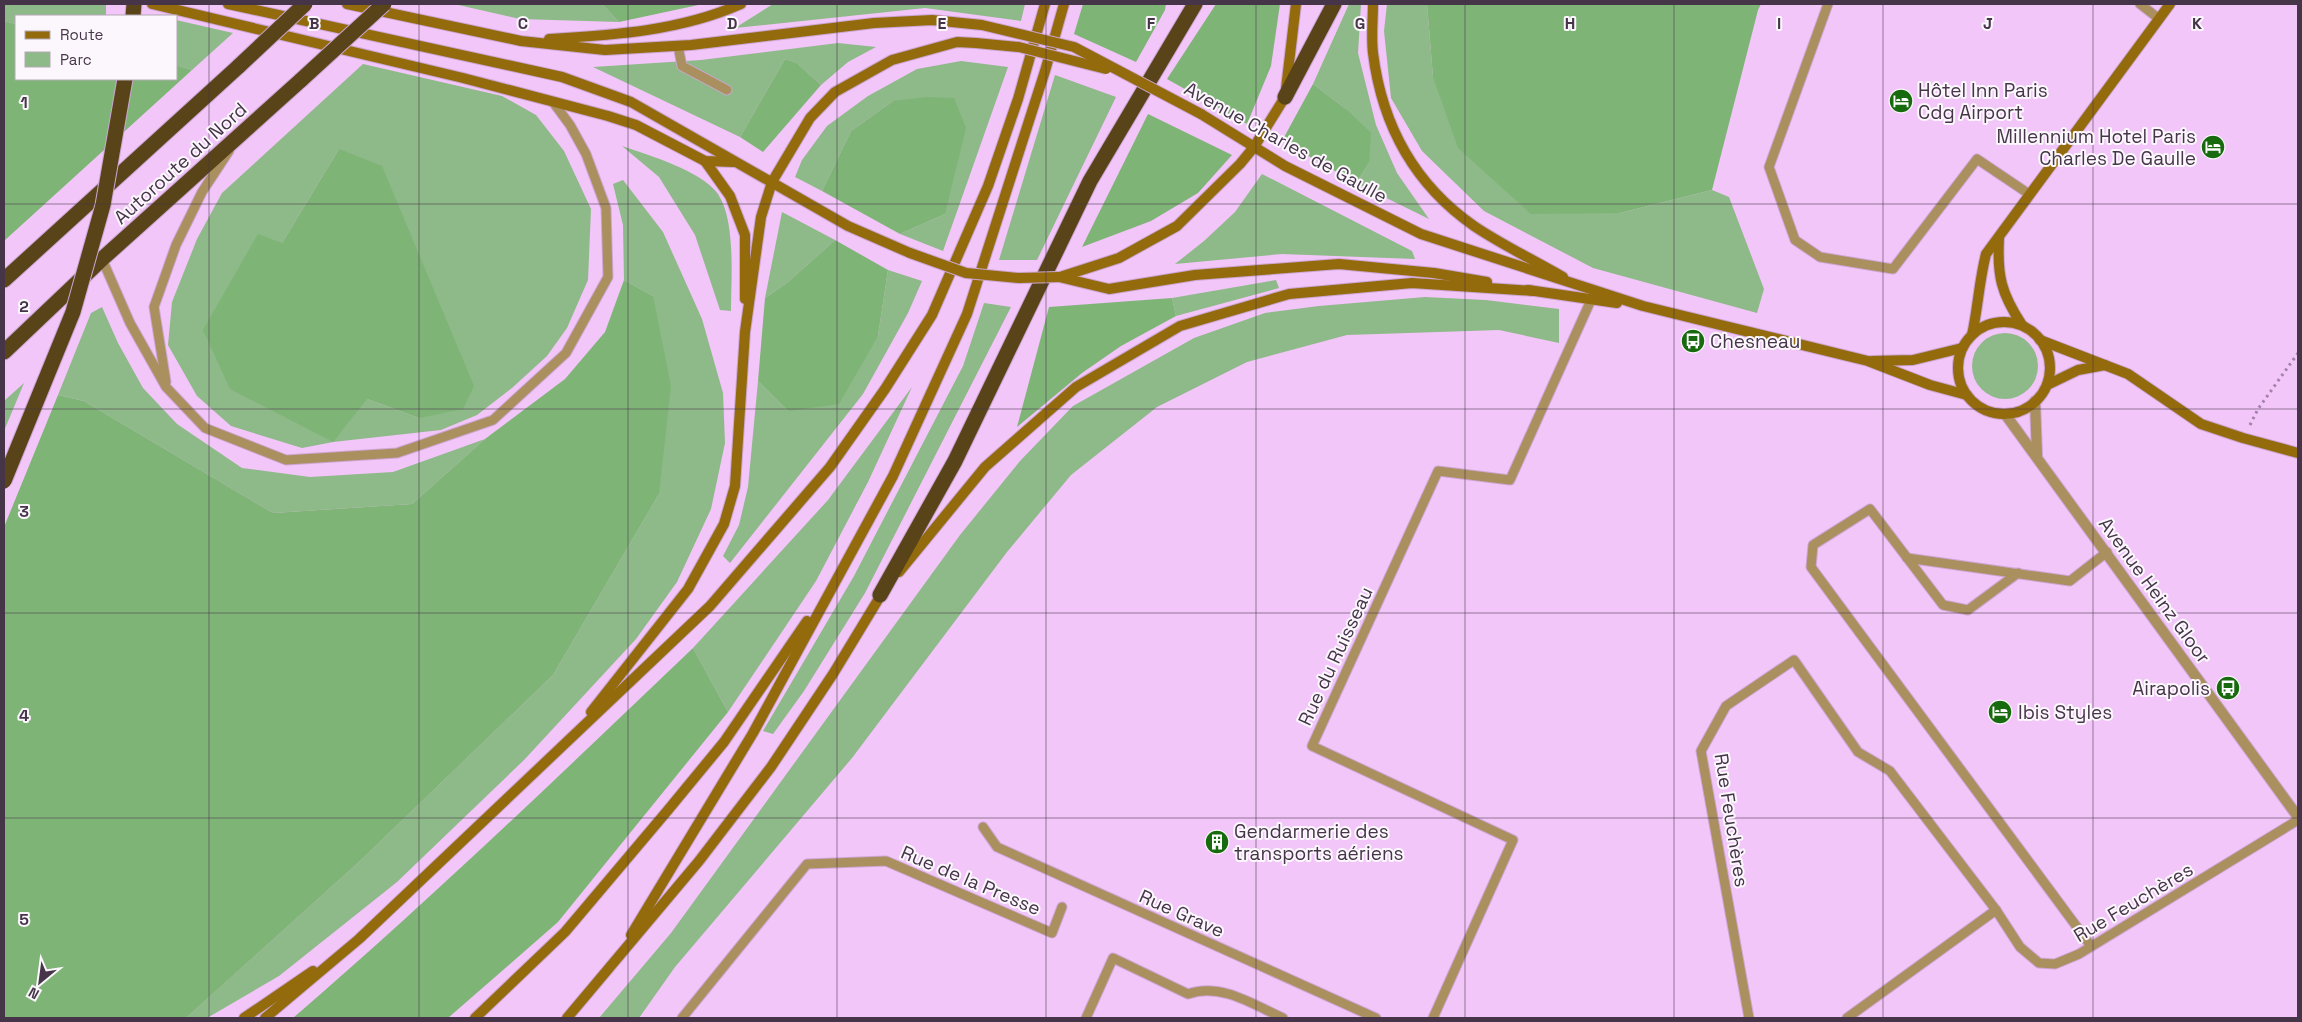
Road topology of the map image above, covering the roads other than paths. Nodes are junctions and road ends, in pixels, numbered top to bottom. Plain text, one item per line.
1 (152, 4) edge
2 (228, 4) edge
3 (304, 4) edge
4 (347, 4) edge
5 (384, 4) edge
6 (741, 4) edge
7 (1045, 4) edge
8 (1064, 4) edge
9 (1195, 4) edge
10 (1296, 4) edge
11 (1334, 4) edge
12 (1373, 4) edge
13 (1828, 4) edge
14 (2140, 4) edge
15 (2170, 4) edge
16 (2158, 18) junction
17 (521, 41) junction
18 (678, 46) junction
19 (1120, 72) junction
20 (125, 80) edge
21 (727, 90) dead end
22 (1285, 97) junction
23 (553, 102) junction
24 (238, 138) junction
25 (1254, 147) junction
26 (705, 161) junction
27 (738, 162) junction
28 (772, 182) junction
29 (2028, 194) junction
30 (1999, 237) junction
31 (102, 259) junction
32 (1059, 278) junction
33 (4, 280) edge
34 (1579, 286) junction
35 (1534, 291) junction
36 (1592, 300) junction
37 (1643, 306) junction
38 (2022, 325) junction
39 (745, 332) junction
40 (1972, 335) junction
41 (2040, 340) junction
42 (1962, 348) junction
43 (4, 352) edge
44 (1868, 361) junction
45 (2106, 365) junction
46 (2047, 385) junction
47 (166, 387) junction
48 (1967, 395) junction
49 (2035, 401) junction
50 (2005, 414) junction
51 (2298, 453) edge
52 (2037, 455) junction
53 (4, 481) edge
54 (2107, 552) junction
55 (1907, 558) junction
56 (848, 560) junction
57 (2018, 573) junction
58 (880, 595) junction
59 (567, 742) junction
60 (2298, 819) edge
61 (983, 827) dead end
62 (1062, 907) dead end
63 (1996, 910) junction
64 (359, 939) junction
65 (2091, 946) junction
66 (616, 962) junction
67 (244, 1018) edge
68 (265, 1018) edge
69 (475, 1018) edge
70 (567, 1018) edge
71 (682, 1018) edge
72 (1086, 1018) edge
73 (1283, 1018) edge
74 (1376, 1018) edge
75 (1433, 1018) edge
76 (1750, 1018) edge
77 (1848, 1018) edge

1 - 23 main road
2 - 27 main road
3 - 33 highway, Autoroute du Nord, bridge
4 - 17 main road
5 - 24 highway, Autoroute du Nord, bridge
6 - 17 main road
7 - 59 main road
8 - 56 main road
9 - 58 highway
10 - 22 main road
11 - 22 highway
12 - 34 main road, Avenue Charles de Gaulle
13 - 29 lane
14 - 16 lane
15 - 16 main road
16 - 29 main road
17 - 18 main road
18 - 19 main road, bridge
18 - 21 lane
19 - 25 main road, Avenue Charles de Gaulle, bridge
19 - 28 main road, bridge
20 - 53 highway, bridge
22 - 25 main road
23 - 26 main road
23 - 47 lane
24 - 31 highway, Autoroute du Nord
24 - 47 lane
25 - 32 main road
25 - 34 main road, Avenue Charles de Gaulle
26 - 27 main road
26 - 39 main road
27 - 28 main road
28 - 32 main road, bridge
28 - 39 main road
29 - 30 main road
30 - 38 main road
30 - 40 main road
31 - 43 highway, Autoroute du Nord
31 - 47 lane
32 - 35 main road, Avenue Charles de Gaulle
34 - 37 main road, Avenue Charles de Gaulle
35 - 36 main road, Avenue Charles de Gaulle
35 - 58 main road, Avenue Charles de Gaulle
36 - 37 main road, Avenue Charles de Gaulle
36 - 75 lane, Rue du Ruisseau
37 - 44 main road, Avenue Charles de Gaulle
38 - 40 main road
38 - 41 main road
39 - 59 main road
40 - 42 main road
41 - 45 main road
41 - 46 main road
42 - 44 main road, Avenue Charles de Gaulle
42 - 48 main road
44 - 48 main road, Avenue Charles de Gaulle
45 - 46 main road
45 - 51 main road
46 - 49 main road
48 - 50 main road
49 - 50 main road
49 - 52 street
50 - 52 street, Avenue Heinz Gloor
52 - 54 street, Avenue Heinz Gloor
54 - 57 lane
54 - 60 street, Avenue Heinz Gloor
55 - 57 lane
55 - 57 lane
55 - 65 lane
56 - 66 main road
56 - 69 main road
58 - 66 main road, Avenue Charles de Gaulle
59 - 64 main road
60 - 65 lane, Rue Feuchères
61 - 74 lane, Rue Grave
62 - 71 lane, Rue de la Presse
63 - 65 lane, Rue Feuchères
63 - 76 lane, Rue Feuchères
63 - 77 lane
64 - 67 main road
64 - 68 main road
66 - 70 main road
72 - 73 lane

